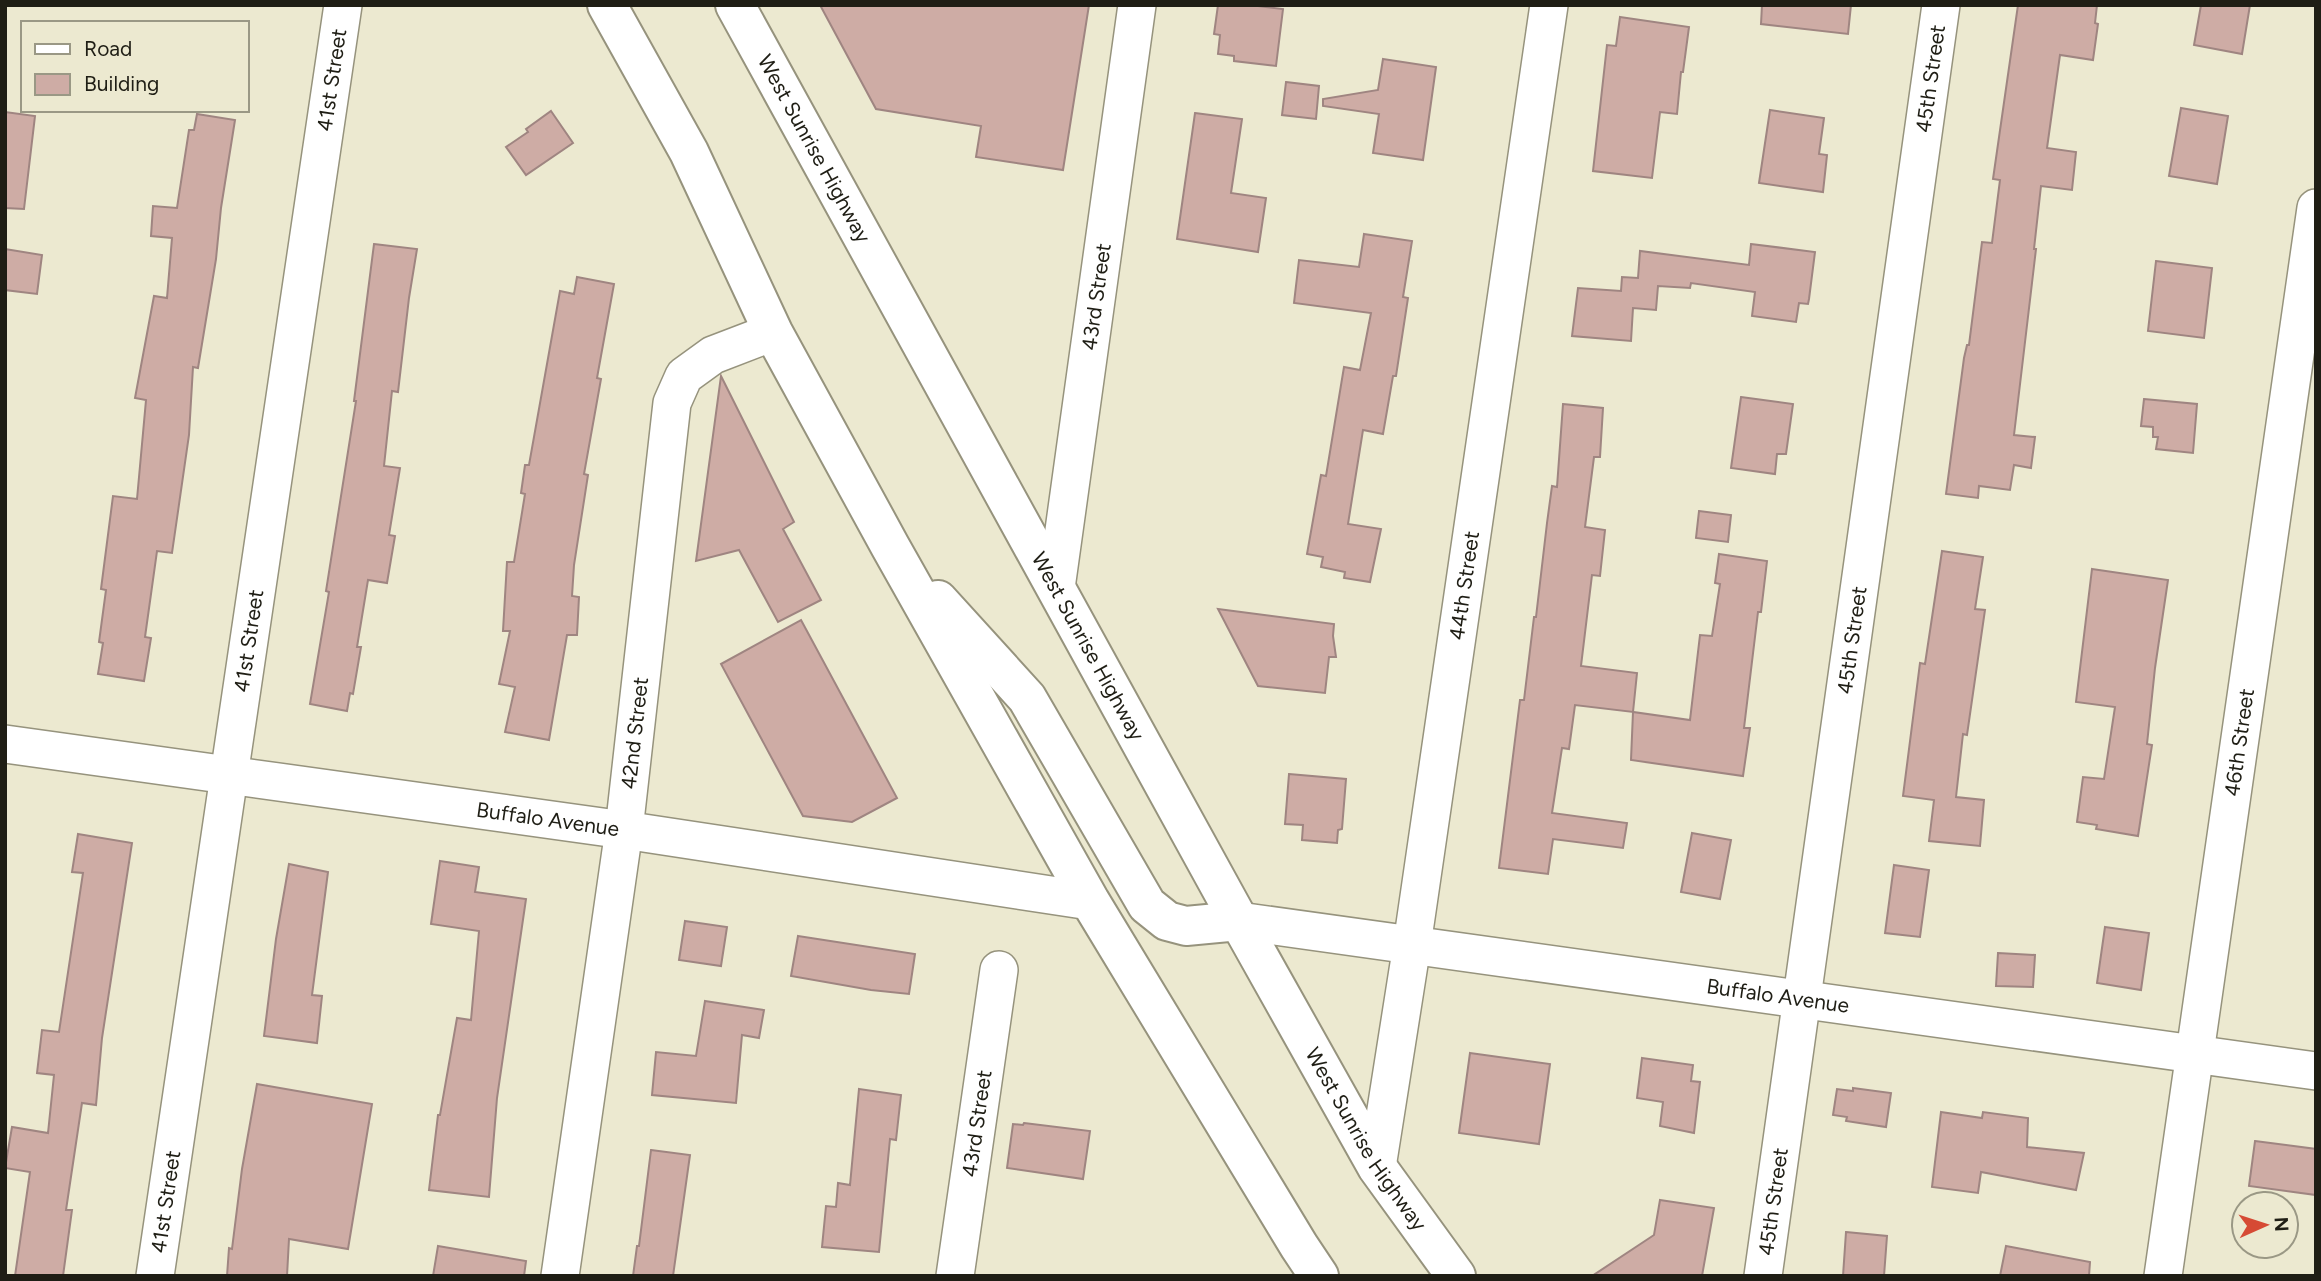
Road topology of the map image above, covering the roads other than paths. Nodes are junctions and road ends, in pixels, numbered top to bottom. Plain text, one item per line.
1 (343, 5) edge
2 (607, 5) edge
3 (735, 5) edge
4 (1137, 5) edge
5 (1549, 5) edge
6 (1941, 5) edge
7 (2316, 208) edge
8 (773, 332) junction
9 (890, 546) junction
10 (1056, 588) junction
11 (5, 744) edge
12 (228, 774) junction
13 (624, 830) junction
14 (1090, 901) junction
15 (1239, 921) junction
16 (1412, 945) junction
17 (999, 970) dead end
18 (1801, 999) junction
19 (2194, 1054) junction
20 (2316, 1071) edge
21 (1377, 1167) junction
22 (155, 1276) edge
23 (560, 1276) edge
24 (955, 1276) edge
25 (1319, 1276) edge
26 (1456, 1276) edge
27 (1763, 1276) edge
28 (2163, 1276) edge

1 - 12 street, 41st Street
2 - 8 highway
3 - 10 highway, West Sunrise Highway
4 - 10 street, 43rd Street
5 - 16 street, 44th Street
6 - 18 street, 45th Street
7 - 19 street, 46th Street
8 - 9 highway
8 - 13 street, 42nd Street
9 - 14 highway
9 - 15 highway
10 - 15 highway, West Sunrise Highway
11 - 12 street, Buffalo Avenue
12 - 13 street, Buffalo Avenue
12 - 22 street, 41st Street
13 - 14 street, Buffalo Avenue
13 - 23 street, 42nd Street
14 - 25 highway
15 - 16 street, Buffalo Avenue
15 - 21 highway, West Sunrise Highway
16 - 18 street, Buffalo Avenue
16 - 21 street, 44th Street
17 - 24 street, 43rd Street
18 - 19 street, Buffalo Avenue
18 - 27 street, 45th Street
19 - 20 street, Buffalo Avenue
19 - 28 street, 46th Street
21 - 26 highway, West Sunrise Highway

